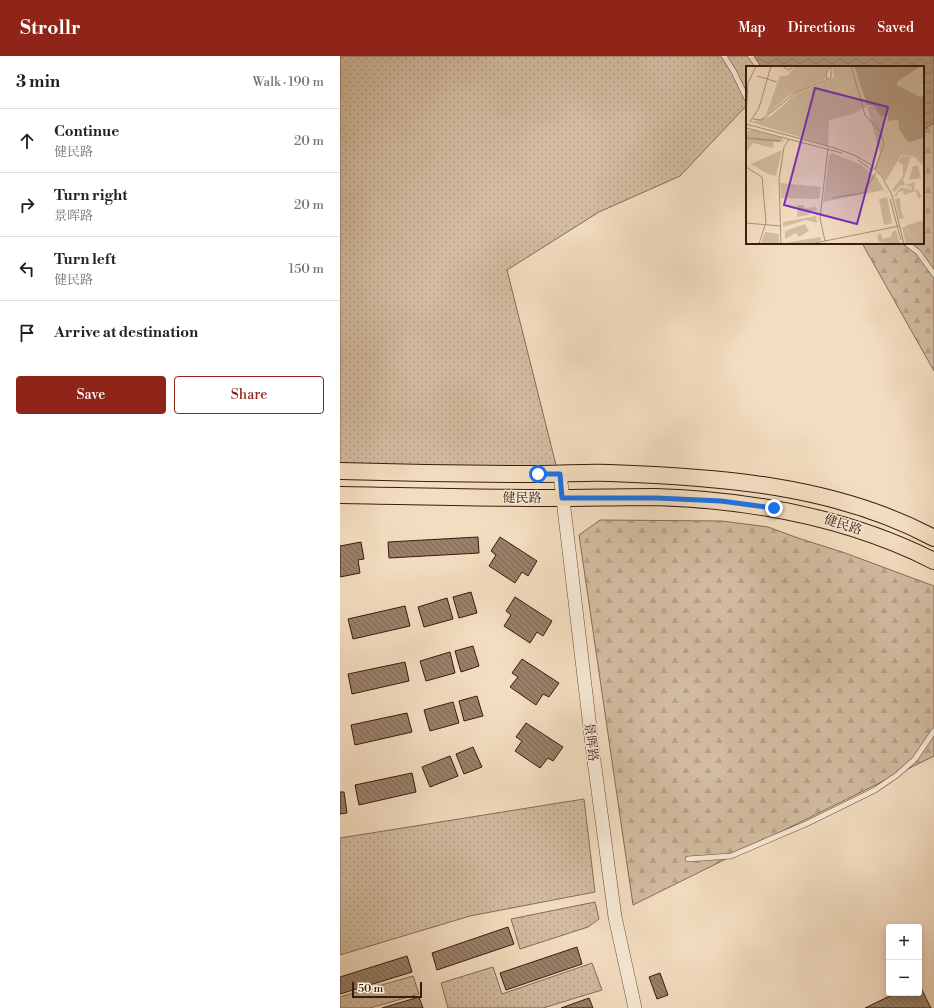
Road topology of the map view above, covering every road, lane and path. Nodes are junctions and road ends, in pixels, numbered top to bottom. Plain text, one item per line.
1 (724, 56) edge
2 (746, 97) edge
3 (907, 244) edge
4 (934, 274) edge
5 (340, 471) edge
6 (560, 474) junction
7 (340, 495) edge
8 (562, 498) junction
9 (934, 538) edge
10 (934, 561) edge
11 (934, 731) edge
12 (688, 859) dead end
13 (635, 1008) edge

1 - 2 lane
3 - 4 lane
5 - 6 main road, 健民路
6 - 8 street, 景晖路
6 - 9 main road, 健民路
7 - 8 main road, 健民路
8 - 10 main road, 健民路
8 - 13 street, 景晖路
11 - 12 lane

